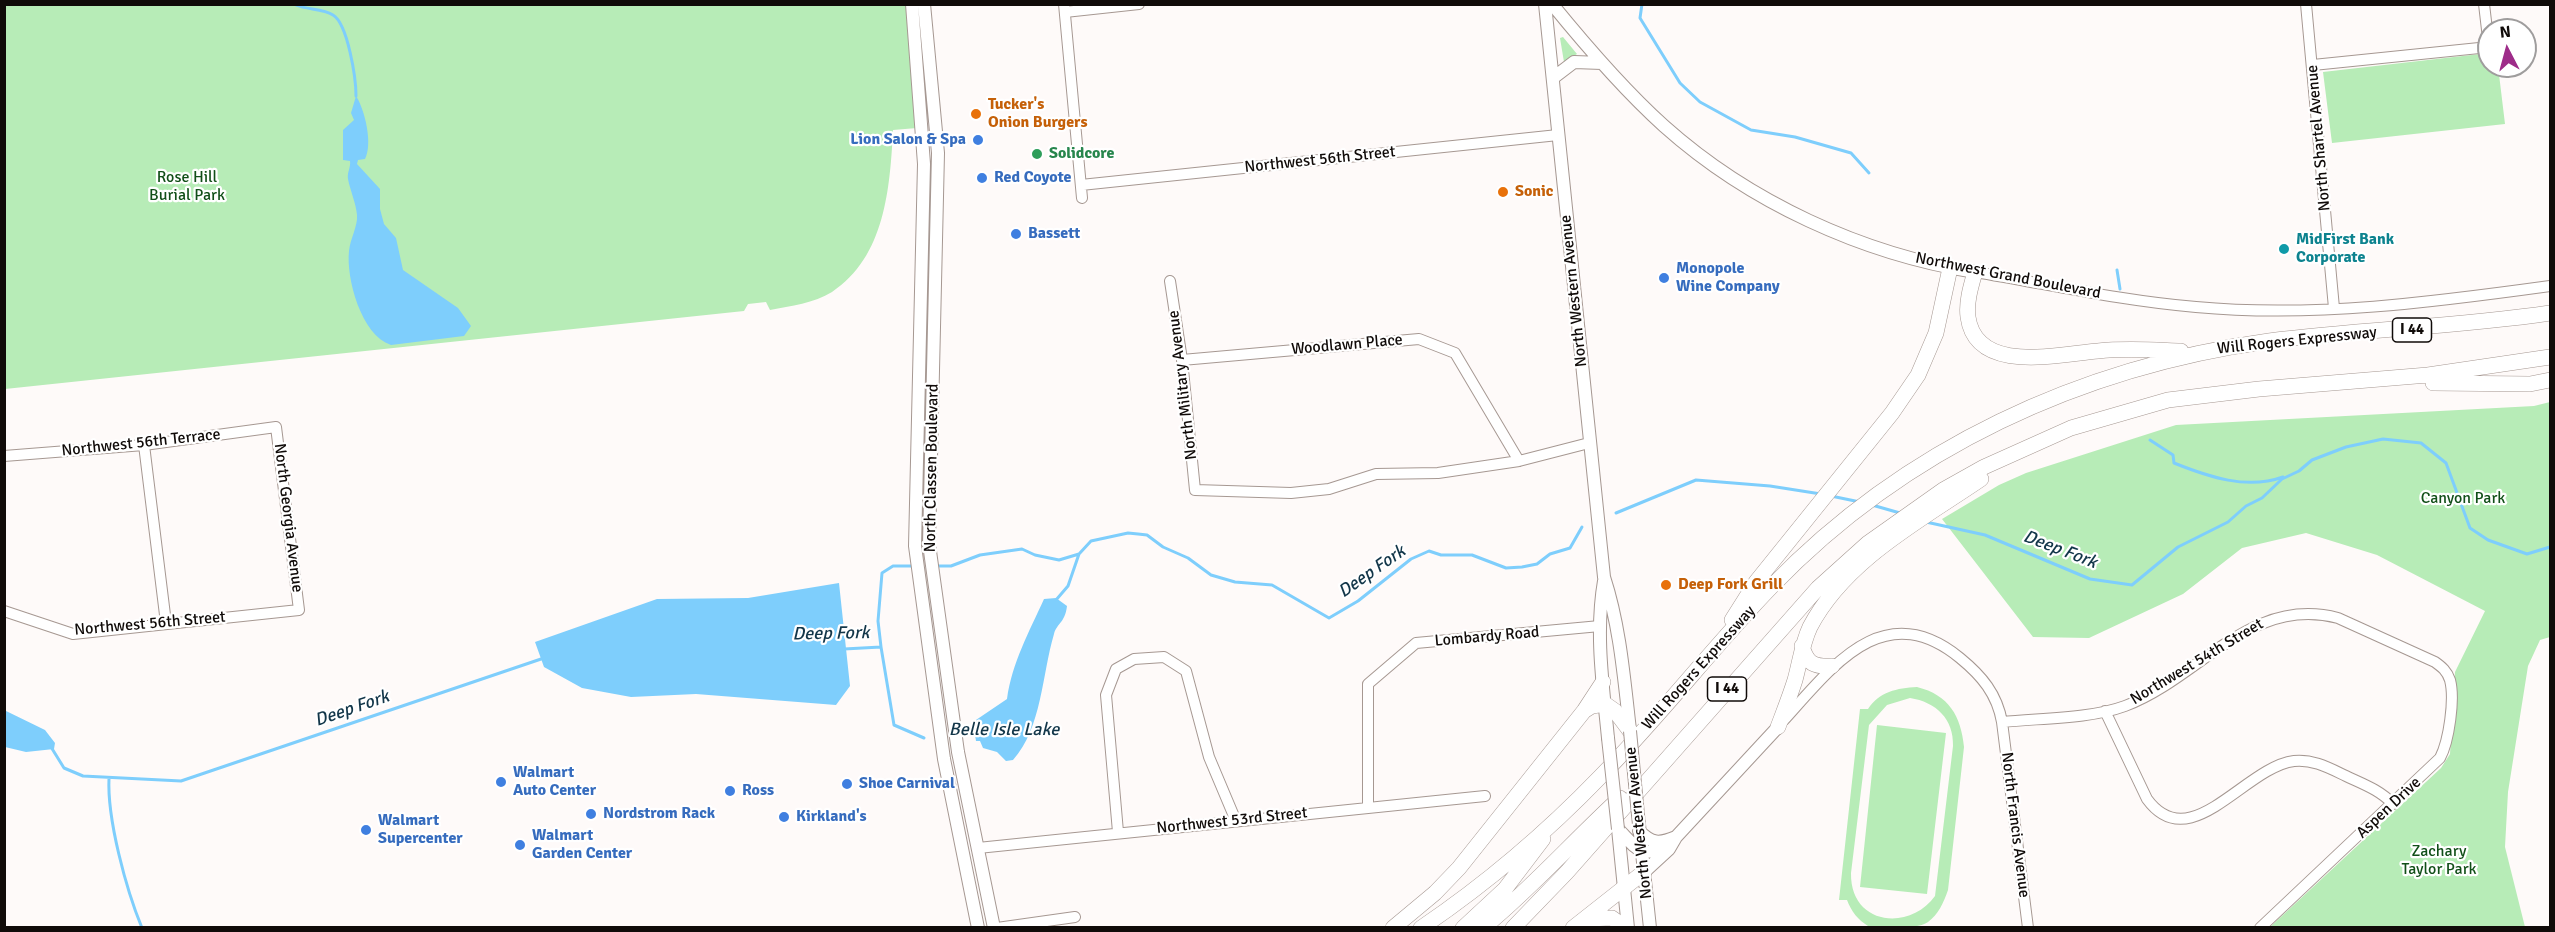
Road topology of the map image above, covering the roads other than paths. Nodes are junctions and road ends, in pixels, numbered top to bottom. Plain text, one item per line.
1 (912, 4) edge
2 (924, 4) edge
3 (1139, 4) edge
4 (1545, 4) edge
5 (1552, 4) edge
6 (2306, 4) edge
7 (1064, 8) edge
8 (2477, 48) edge
9 (1602, 63) junction
10 (2313, 65) junction
11 (1552, 78) junction
12 (1558, 135) junction
13 (1081, 186) junction
14 (1082, 198) dead end
15 (938, 231) junction
16 (924, 232) junction
17 (1950, 268) junction
18 (1975, 272) junction
19 (1170, 281) dead end
20 (2550, 286) edge
21 (2334, 308) junction
22 (2550, 313) edge
23 (2205, 352) junction
24 (2550, 357) edge
25 (1182, 360) junction
26 (2550, 380) edge
27 (2340, 382) junction
28 (918, 388) junction
29 (933, 389) junction
30 (276, 427) joint
31 (1589, 443) junction
32 (144, 445) junction
33 (4, 456) edge
34 (1519, 461) junction
35 (915, 479) junction
36 (929, 479) junction
37 (1872, 548) junction
38 (1604, 577) junction
39 (299, 610) joint
40 (4, 611) edge
41 (166, 623) junction
42 (1600, 626) junction
43 (1802, 646) junction
44 (1709, 656) junction
45 (2435, 662) joint
46 (1832, 666) junction
47 (1603, 682) junction
48 (1605, 704) junction
49 (1584, 711) junction
50 (2105, 711) junction
51 (2002, 722) junction
52 (1627, 723) junction
53 (1778, 727) junction
54 (1674, 750) junction
55 (1485, 796) dead end
56 (968, 799) junction
57 (952, 802) junction
58 (2393, 804) junction
59 (1368, 808) junction
60 (1561, 816) junction
61 (1236, 821) junction
62 (1639, 831) junction
63 (1118, 832) junction
64 (1620, 833) junction
65 (1676, 837) junction
66 (978, 848) junction
67 (1669, 849) junction
68 (1641, 852) junction
69 (1644, 872) junction
70 (1624, 888) junction
71 (1075, 917) dead end
72 (1578, 923) edge
73 (978, 927) edge
74 (995, 927) edge
75 (1393, 927) edge
76 (1421, 927) edge
77 (1463, 927) edge
78 (1483, 927) edge
79 (1513, 927) edge
80 (1627, 927) edge
81 (1650, 927) edge
82 (2028, 927) edge
83 (2260, 927) edge

1 - 16 main road, North Classen Boulevard
2 - 15 main road, North Classen Boulevard
3 - 7 street
4 - 11 main road, North Western Avenue
5 - 9 main road, Northwest Grand Boulevard
6 - 10 street, North Shartel Avenue
7 - 13 street
8 - 10 street
9 - 11 main road
9 - 17 main road, Northwest Grand Boulevard
10 - 21 street, North Shartel Avenue
11 - 12 main road, North Western Avenue
12 - 13 street, Northwest 56th Street
12 - 31 main road, North Western Avenue
13 - 14 street
15 - 16 main road
15 - 29 main road, North Classen Boulevard
16 - 28 main road, North Classen Boulevard
17 - 18 main road, Northwest Grand Boulevard
17 - 44 highway
18 - 21 street, Northwest Grand Boulevard
18 - 23 highway
19 - 25 street, North Military Avenue
20 - 21 street, Northwest Grand Boulevard
22 - 23 highway, Will Rogers Expressway / I 44
23 - 44 highway, Will Rogers Expressway / I 44
24 - 27 highway, I 44
25 - 34 street, Woodlawn Place
25 - 34 street, North Military Avenue
26 - 27 highway
27 - 37 highway, I 44
28 - 29 main road
28 - 35 main road, North Classen Boulevard
29 - 36 main road, North Classen Boulevard
30 - 32 street, Northwest 56th Terrace
30 - 39 street, North Georgia Avenue
31 - 34 street
31 - 38 main road, North Western Avenue
32 - 33 street, Northwest 56th Terrace
32 - 41 street
35 - 36 main road
35 - 57 main road, North Classen Boulevard
36 - 56 main road, North Classen Boulevard
37 - 43 highway
37 - 54 highway, I 44
38 - 42 main road, North Western Avenue
38 - 52 main road, North Western Avenue
39 - 41 street, Northwest 56th Street
40 - 41 street, Northwest 56th Street
42 - 47 main road, North Western Avenue
42 - 59 street, Lombardy Road
43 - 46 highway
43 - 53 highway
44 - 60 highway, Will Rogers Expressway / I 44
45 - 50 street, Northwest 54th Street
45 - 58 street, Aspen Drive
46 - 51 street
46 - 53 street
47 - 48 main road, North Western Avenue
47 - 49 highway
48 - 49 highway
48 - 52 highway
48 - 64 main road, North Western Avenue, bridge
49 - 75 highway
50 - 51 street, Northwest 54th Street
50 - 58 street
51 - 82 street, North Francis Avenue
52 - 62 main road, North Western Avenue, bridge
53 - 65 main road
54 - 78 highway
54 - 79 highway, I 44
55 - 59 street, Northwest 53rd Street
56 - 57 main road
56 - 66 main road, North Classen Boulevard
57 - 73 main road, North Classen Boulevard
58 - 83 street, Aspen Drive
59 - 61 street, Northwest 53rd Street
60 - 76 highway, Will Rogers Expressway / I 44
60 - 77 highway
61 - 63 street, Northwest 53rd Street
61 - 63 street
62 - 65 main road
62 - 68 main road, North Western Avenue
63 - 66 street, Northwest 53rd Street
64 - 68 main road
64 - 70 main road, North Western Avenue
65 - 67 main road
66 - 74 main road, North Classen Boulevard
67 - 68 main road
67 - 69 main road
68 - 69 main road, North Western Avenue
69 - 70 highway
69 - 81 main road, North Western Avenue
70 - 72 highway
70 - 80 main road, North Western Avenue
71 - 74 street
72 - 80 highway

